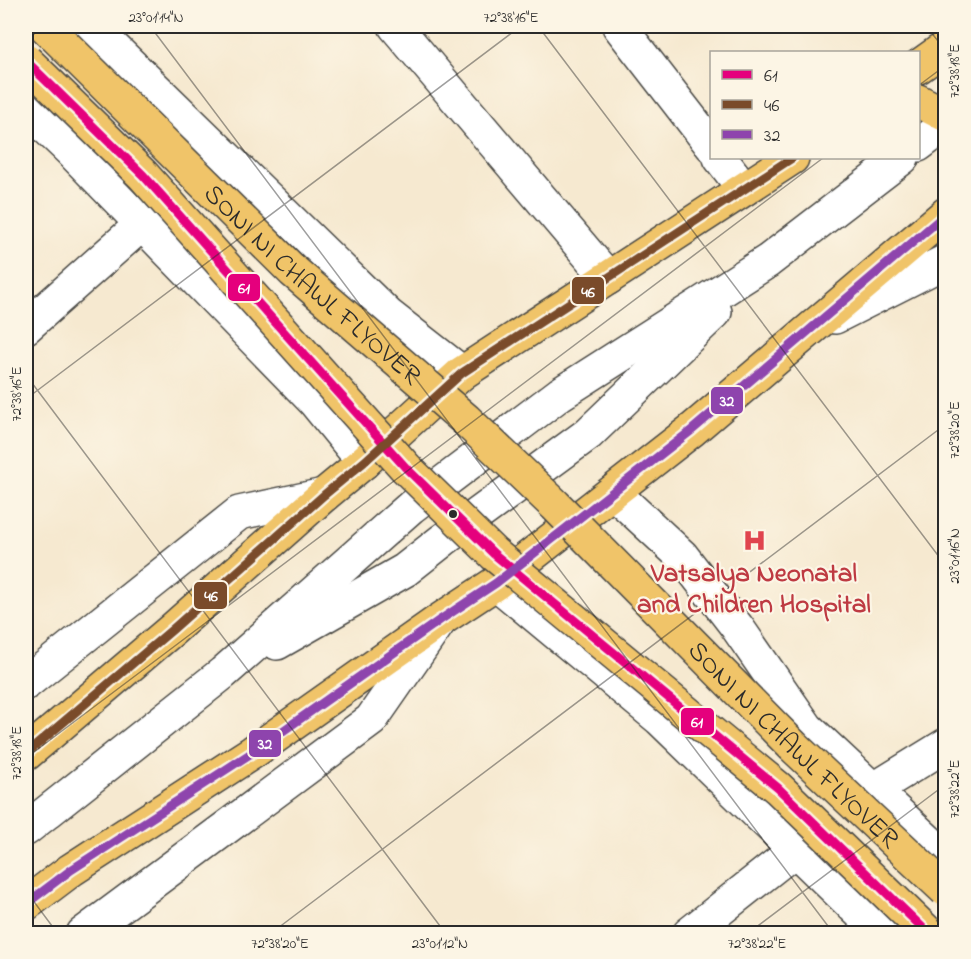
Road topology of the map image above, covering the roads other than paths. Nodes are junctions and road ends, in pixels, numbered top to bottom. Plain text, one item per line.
1 (45, 26) edge
2 (91, 26) edge
3 (395, 26) edge
4 (619, 26) edge
5 (945, 47) edge
6 (26, 61) edge
7 (920, 66) edge
8 (920, 102) edge
9 (26, 108) edge
10 (945, 115) edge
11 (945, 124) edge
12 (920, 143) edge
13 (710, 145) edge
14 (721, 159) edge
15 (790, 159) edge
16 (901, 159) edge
17 (744, 189) junction
18 (945, 214) edge
19 (142, 225) junction
20 (768, 261) junction
21 (945, 261) edge
22 (608, 278) junction
23 (26, 327) edge
24 (810, 329) junction
25 (462, 373) junction
26 (364, 462) junction
27 (613, 492) junction
28 (324, 495) junction
29 (496, 583) junction
30 (440, 620) junction
31 (223, 673) junction
32 (26, 683) edge
33 (945, 745) edge
34 (26, 754) edge
35 (873, 790) junction
36 (26, 829) edge
37 (795, 850) junction
38 (945, 858) edge
39 (945, 890) edge
40 (26, 904) edge
41 (82, 933) edge
42 (689, 933) edge
43 (882, 933) edge
44 (928, 933) edge

1 - 39 main road, SONI NI CHAWL FLYOVER, bridge
2 - 25 street
3 - 22 street
4 - 13 street
5 - 7 main road
6 - 44 main road, SONI NI CHAWL FLYOVER, bridge
8 - 10 main road
9 - 19 street
11 - 12 street
14 - 17 street
15 - 17 main road
16 - 20 street
17 - 22 main road
18 - 24 main road
19 - 23 street
19 - 26 street
20 - 31 street
20 - 31 street
21 - 24 street
22 - 25 main road
24 - 27 main road
25 - 26 main road
26 - 28 main road
27 - 29 main road
27 - 35 street
28 - 32 street
28 - 34 main road
29 - 30 main road
29 - 37 street
30 - 40 main road
30 - 41 street
31 - 36 street
33 - 35 street
35 - 38 street
37 - 42 street
37 - 43 street

